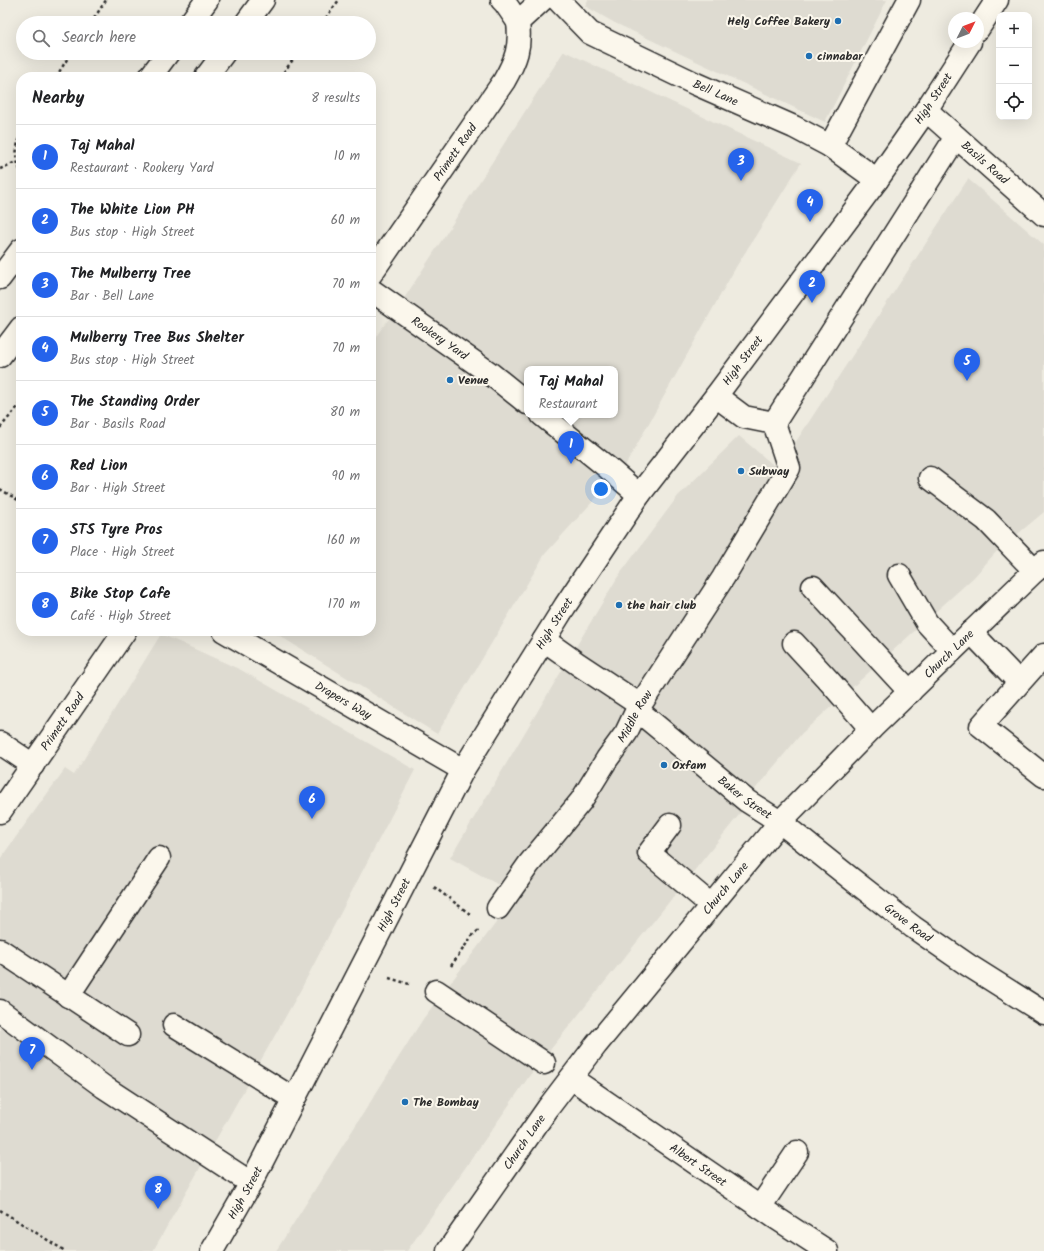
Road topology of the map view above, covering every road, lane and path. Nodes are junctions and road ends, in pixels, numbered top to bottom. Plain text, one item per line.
1 (106, 0) edge
2 (207, 0) edge
3 (263, 0) edge
4 (339, 0) edge
5 (502, 0) edge
6 (542, 0) edge
7 (558, 0) edge
8 (910, 0) edge
9 (996, 0) edge
10 (96, 16) edge
11 (195, 16) edge
12 (251, 16) edge
13 (327, 16) edge
14 (984, 19) edge
15 (518, 22) junction
16 (966, 48) edge
17 (67, 60) edge
18 (163, 60) edge
19 (219, 60) edge
20 (293, 60) edge
21 (59, 72) edge
22 (154, 72) edge
23 (210, 72) edge
24 (284, 72) edge
25 (926, 110) junction
26 (956, 137) junction
27 (830, 146) junction
28 (16, 162) edge
29 (0, 169) edge
30 (877, 180) junction
31 (1044, 215) edge
32 (16, 257) edge
33 (376, 267) edge
34 (0, 278) edge
35 (376, 294) edge
36 (16, 335) edge
37 (0, 356) edge
38 (716, 396) junction
39 (524, 401) edge
40 (16, 409) edge
41 (546, 418) edge
42 (774, 423) junction
43 (0, 428) edge
44 (930, 478) dead end
45 (0, 490) edge
46 (639, 495) junction
47 (16, 499) edge
48 (1039, 566) edge
49 (899, 575) dead end
50 (813, 587) dead end
51 (971, 632) junction
52 (122, 636) edge
53 (233, 636) edge
54 (544, 640) junction
55 (794, 643) dead end
56 (952, 650) junction
57 (1044, 655) edge
58 (1019, 682) junction
59 (910, 692) junction
60 (639, 708) junction
61 (871, 729) junction
62 (0, 743) edge
63 (33, 765) junction
64 (463, 770) junction
65 (1044, 776) edge
66 (0, 812) edge
67 (780, 822) junction
68 (670, 825) dead end
69 (159, 858) dead end
70 (411, 870) junction
71 (711, 905) junction
72 (498, 908) joint
73 (485, 925) junction
74 (0, 950) edge
75 (362, 970) junction
76 (436, 991) junction
77 (68, 996) junction
78 (0, 1011) edge
79 (1044, 1014) edge
80 (174, 1025) dead end
81 (128, 1035) dead end
82 (544, 1063) dead end
83 (571, 1078) junction
84 (294, 1099) junction
85 (796, 1152) dead end
86 (251, 1183) junction
87 (760, 1207) junction
88 (0, 1210) edge
89 (65, 1251) edge
90 (212, 1251) edge
91 (448, 1251) edge
92 (827, 1251) edge

1 - 10 path
2 - 11 street
3 - 12 street
4 - 13 path
5 - 15 street
6 - 15 street
7 - 27 street, Bell Lane
8 - 27 street
9 - 14 street
15 - 33 street, Primett Road
16 - 25 street, High Street
17 - 21 path
18 - 22 street
19 - 23 street
20 - 24 path
25 - 26 street, Basils Road
25 - 30 street, High Street
26 - 31 street, Basils Road
26 - 42 street
27 - 30 street, Bell Lane
28 - 29 path
30 - 38 street, High Street
32 - 34 street
35 - 39 street, Rookery Yard
36 - 37 street
38 - 42 street
38 - 46 street, High Street
40 - 43 path
41 - 46 street
42 - 60 street, Middle Row
44 - 48 street
45 - 47 path
46 - 54 street, High Street
48 - 51 street, Church Lane
49 - 56 street
50 - 59 street
51 - 56 street, Church Lane
51 - 58 street
52 - 63 street, Primett Road
53 - 64 street, Drapers Way
54 - 60 street, Baker Street
54 - 64 street, High Street
55 - 61 street
56 - 59 street, Church Lane
57 - 58 street
58 - 65 street
59 - 61 street, Church Lane
60 - 67 street, Baker Street
60 - 72 street, Middle Row
61 - 67 street, Church Lane
62 - 63 street
63 - 66 street, Primett Road
64 - 70 street, High Street
67 - 71 street, Church Lane
67 - 79 street, Grove Road
68 - 71 street
69 - 77 street
70 - 73 path
70 - 75 street, High Street
71 - 83 street, Church Lane
72 - 73 path
73 - 76 path
74 - 77 street
75 - 76 path
75 - 84 street, High Street
76 - 82 street
77 - 81 street
78 - 86 street
80 - 84 street
83 - 87 street, Albert Street
83 - 91 street, Church Lane
84 - 86 street, High Street
85 - 87 street
86 - 90 street, High Street
87 - 92 street, Albert Street
88 - 89 path

